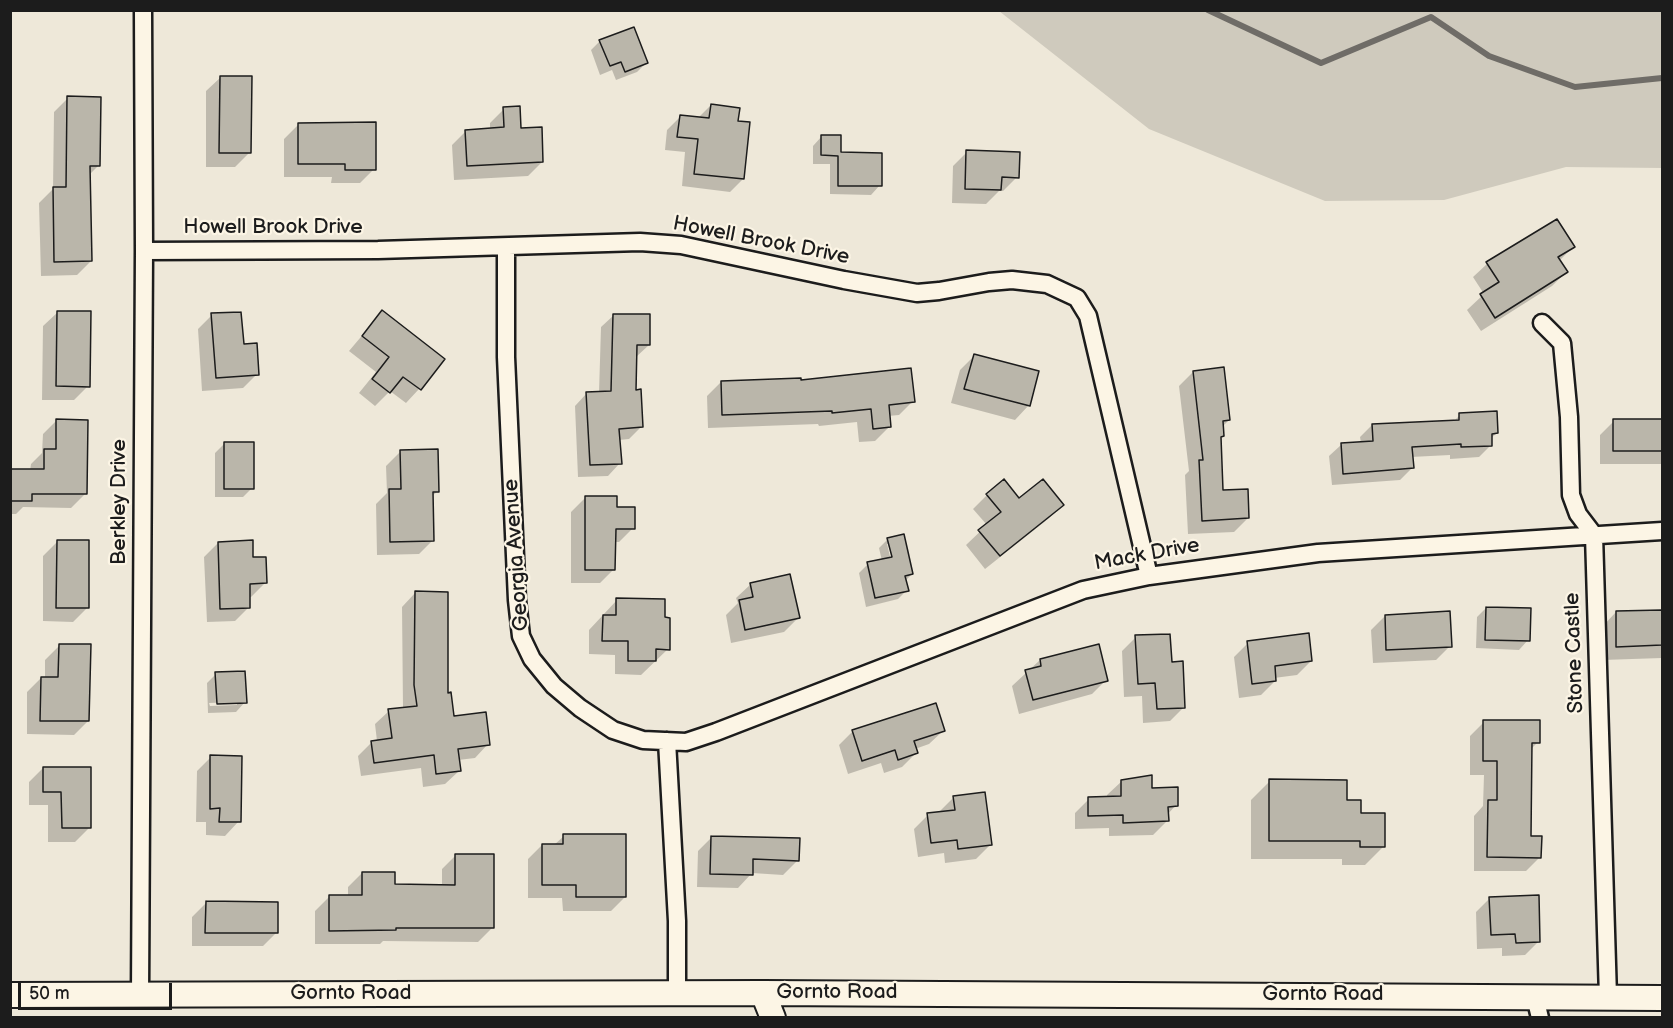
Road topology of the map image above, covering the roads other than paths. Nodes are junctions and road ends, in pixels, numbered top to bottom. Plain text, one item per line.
1 (143, 10) edge
2 (506, 247) junction
3 (144, 251) junction
4 (1542, 323) dead end
5 (1662, 531) edge
6 (1594, 535) junction
7 (1149, 576) junction
8 (667, 741) junction
9 (763, 993) junction
10 (677, 994) junction
11 (10, 995) edge
12 (140, 995) junction
13 (1608, 997) junction
14 (1662, 998) edge
15 (1537, 1007) edge
16 (773, 1017) edge

1 - 3 street, Berkley Drive
2 - 3 street, Howell Brook Drive
2 - 7 street, Howell Brook Drive
2 - 8 street, Georgia Avenue
3 - 12 street, Berkley Drive
4 - 6 street
5 - 6 street, Mack Drive
6 - 7 street, Mack Drive
6 - 13 street, Stone Castle
7 - 8 street, Mack Drive
8 - 10 street
9 - 10 main road, Gornto Road
9 - 15 main road, Gornto Road
9 - 16 main road
10 - 12 main road, Gornto Road
11 - 12 main road, Gornto Road
13 - 14 main road, Gornto Road
13 - 15 main road, Gornto Road

